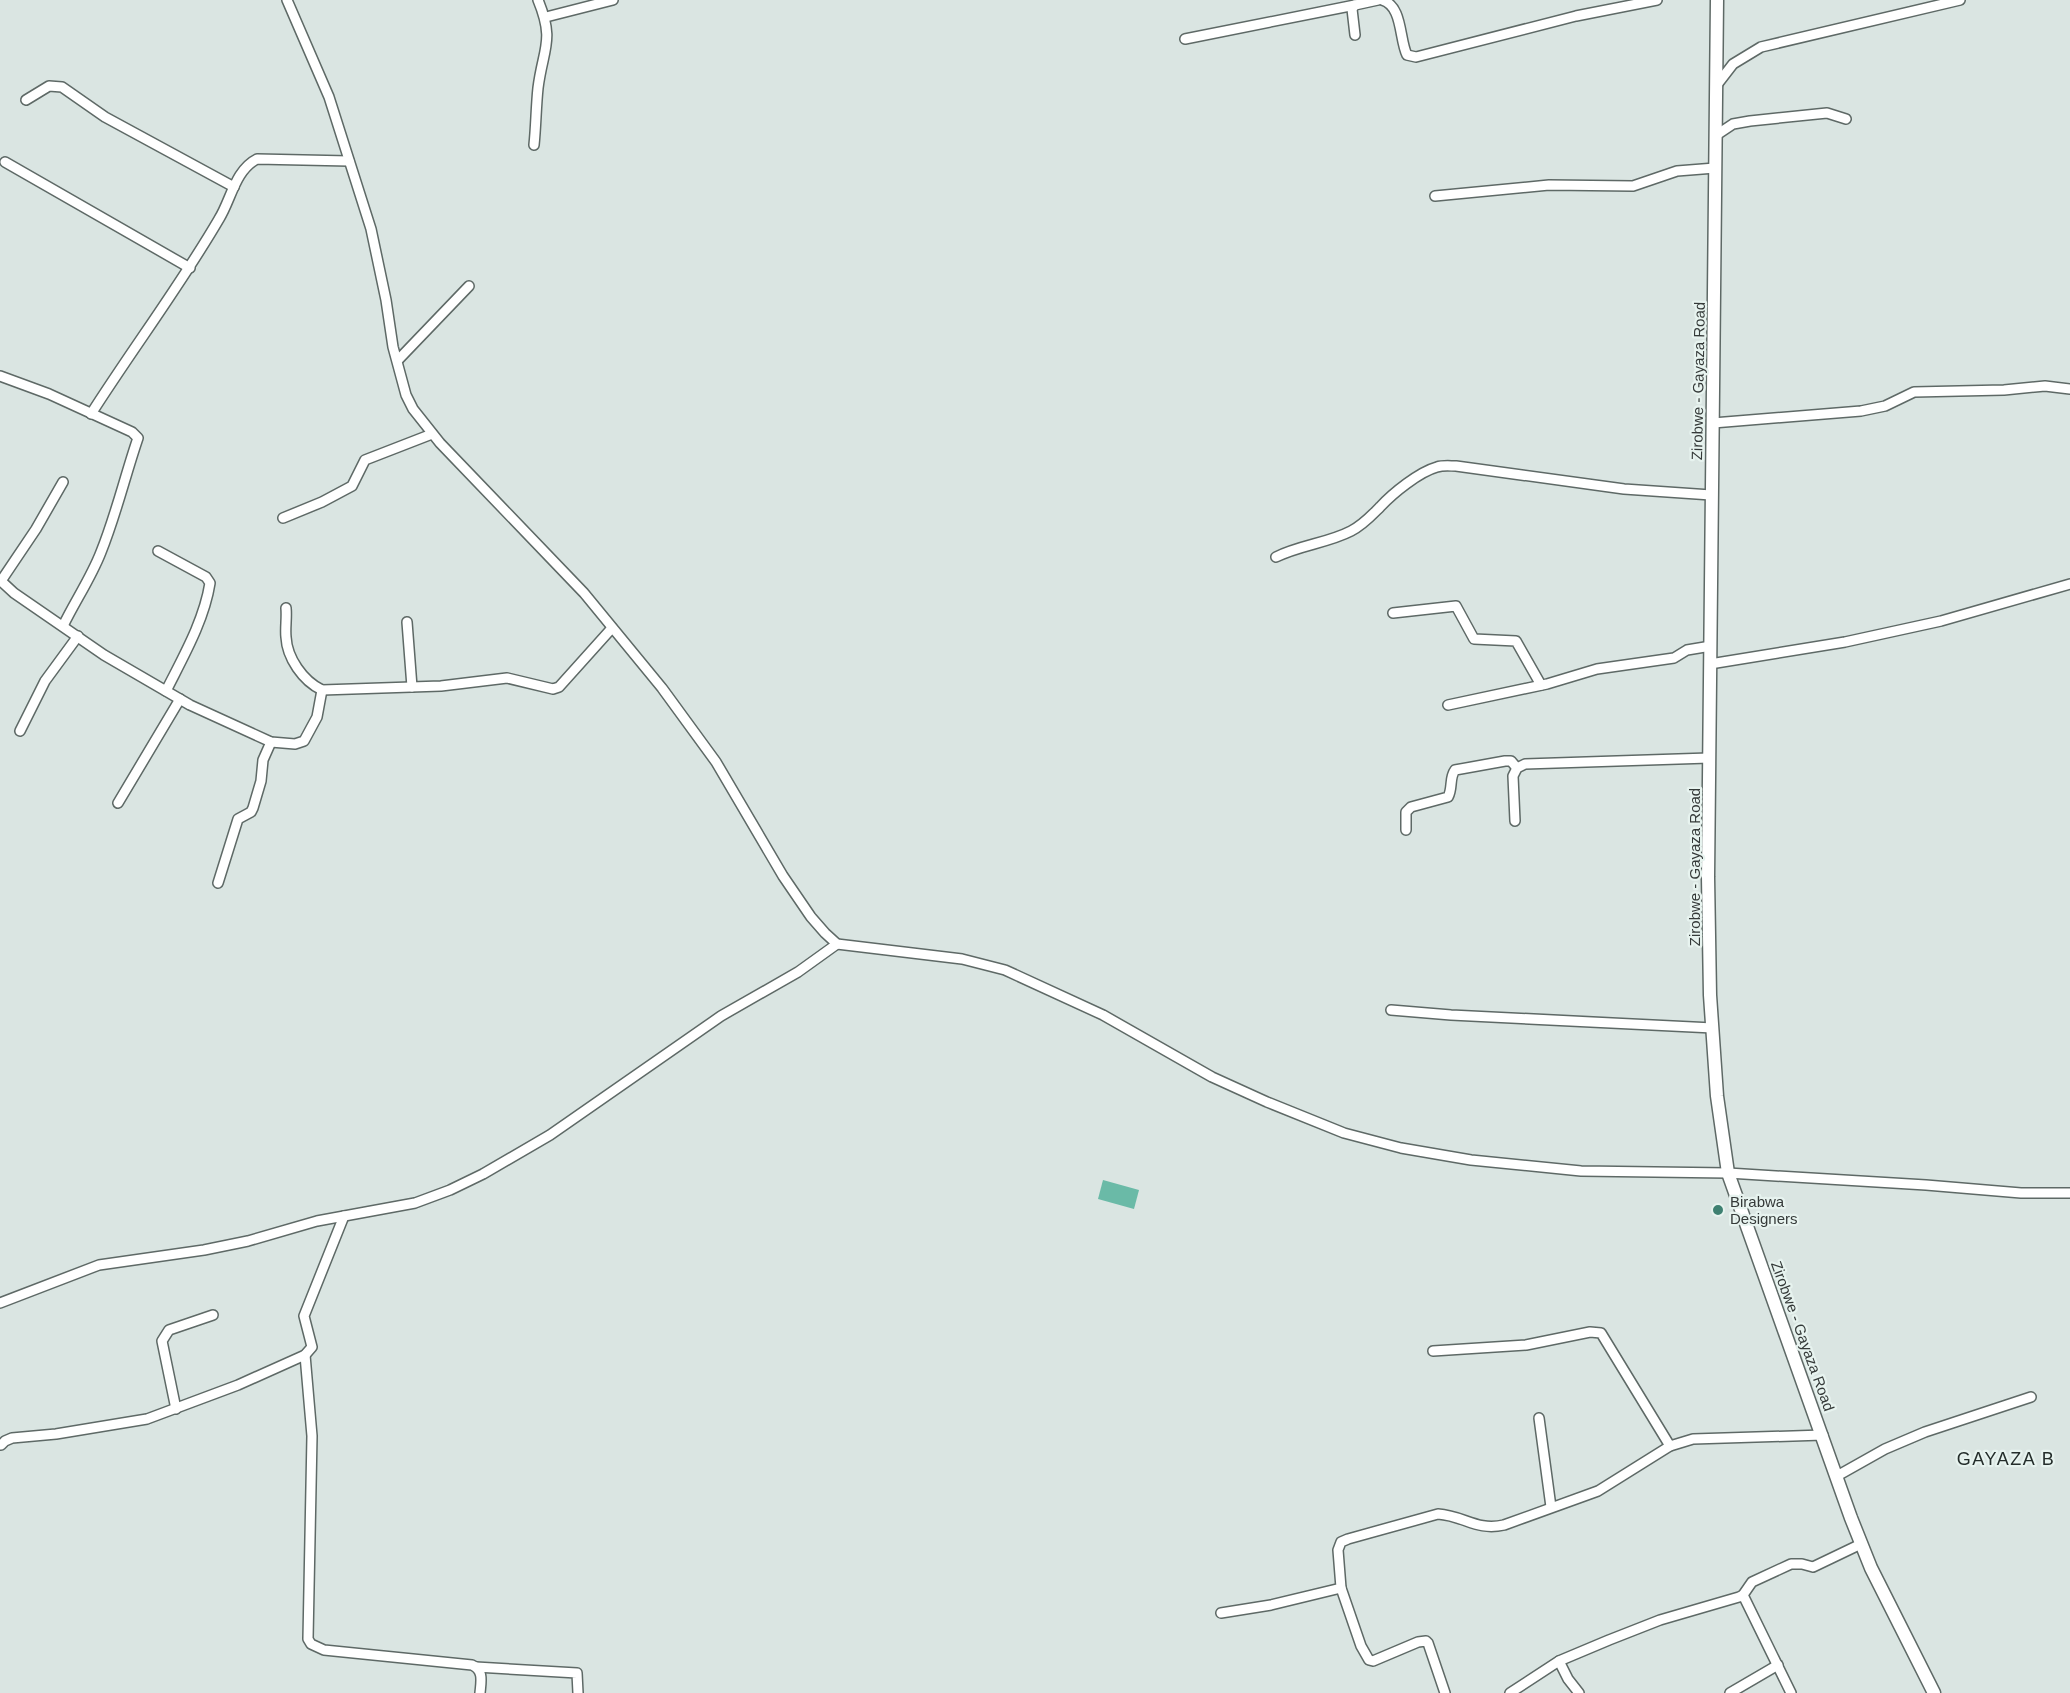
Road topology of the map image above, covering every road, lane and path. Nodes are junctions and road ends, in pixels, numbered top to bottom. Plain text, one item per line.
1 (287, 0) edge
2 (538, 0) edge
3 (613, 0) edge
4 (1380, 0) edge
5 (1657, 0) edge
6 (1717, 0) edge
7 (1960, 0) edge
8 (1355, 5) junction
9 (546, 17) junction
10 (1356, 35) dead end
11 (1185, 39) dead end
12 (1716, 86) junction
13 (26, 100) dead end
14 (1846, 119) dead end
15 (1715, 136) junction
16 (534, 145) dead end
17 (349, 161) junction
18 (5, 162) dead end
19 (1715, 168) junction
20 (234, 188) junction
21 (1435, 196) dead end
22 (190, 268) junction
23 (469, 286) dead end
24 (398, 360) junction
25 (0, 376) edge
26 (2070, 389) edge
27 (91, 414) junction
28 (1713, 423) junction
29 (432, 434) junction
30 (63, 482) dead end
31 (1711, 495) junction
32 (283, 518) dead end
33 (158, 551) dead end
34 (1276, 557) dead end
35 (1, 580) edge
36 (2070, 584) edge
37 (286, 608) dead end
38 (1393, 613) dead end
39 (407, 622) dead end
40 (63, 626) junction
41 (612, 628) junction
42 (78, 636) junction
43 (1711, 646) junction
44 (1710, 664) junction
45 (1541, 685) junction
46 (412, 687) junction
47 (322, 690) junction
48 (166, 691) junction
49 (180, 699) junction
50 (1448, 705) dead end
51 (20, 731) dead end
52 (272, 742) junction
53 (1709, 758) junction
54 (1517, 768) junction
55 (118, 803) dead end
56 (1515, 821) dead end
57 (1406, 830) dead end
58 (219, 883) dead end
59 (837, 944) junction
60 (1391, 1010) dead end
61 (1713, 1028) junction
62 (1728, 1173) junction
63 (2070, 1193) edge
64 (344, 1216) junction
65 (0, 1303) edge
66 (213, 1315) dead end
67 (1432, 1351) dead end
68 (305, 1355) junction
69 (2031, 1397) dead end
70 (176, 1408) junction
71 (1539, 1418) dead end
72 (1822, 1435) junction
73 (1, 1445) edge
74 (1670, 1446) junction
75 (1837, 1476) junction
76 (1551, 1507) junction
77 (1861, 1544) junction
78 (1341, 1588) junction
79 (1743, 1595) junction
80 (1221, 1613) dead end
81 (1559, 1661) junction
82 (1778, 1665) junction
83 (476, 1667) junction
84 (480, 1693) edge
85 (578, 1693) edge
86 (1445, 1693) edge
87 (1510, 1693) edge
88 (1579, 1693) edge
89 (1730, 1693) edge
90 (1791, 1693) edge
91 (1934, 1693) edge

1 - 17 street
2 - 9 street
3 - 9 street
4 - 5 street
4 - 8 street
6 - 12 street, Zirobwe - Gayaza Road
7 - 12 street
8 - 10 street
8 - 11 street
9 - 16 street
12 - 15 street, Zirobwe - Gayaza Road
13 - 20 street
14 - 15 street
15 - 19 street, Zirobwe - Gayaza Road
17 - 20 street
17 - 24 street
18 - 22 street
19 - 21 street
19 - 28 street, Zirobwe - Gayaza Road
20 - 22 street
22 - 27 street
23 - 24 street
24 - 29 street
25 - 27 street
26 - 28 street
27 - 40 street
28 - 31 street, Zirobwe - Gayaza Road
29 - 32 street
29 - 41 street
30 - 35 street
31 - 34 street
31 - 43 street, Zirobwe - Gayaza Road
33 - 48 street
35 - 40 street
36 - 44 street
37 - 47 street
38 - 45 street
39 - 46 street
40 - 42 street
41 - 46 street
41 - 59 street
42 - 48 street
42 - 51 street
43 - 44 street, Zirobwe - Gayaza Road
43 - 45 street
44 - 53 street, Zirobwe - Gayaza Road
45 - 50 street
46 - 47 street
47 - 52 street
48 - 49 street
49 - 52 street
49 - 55 street
52 - 58 street
53 - 54 street
53 - 61 street, Zirobwe - Gayaza Road
54 - 56 street
54 - 57 street
59 - 62 street
59 - 64 street
60 - 61 street
61 - 62 street, Zirobwe - Gayaza Road
62 - 63 street
62 - 72 street, Zirobwe - Gayaza Road
64 - 65 street
64 - 68 street
66 - 70 street
67 - 74 street
68 - 70 street
68 - 83 street
69 - 75 street
70 - 73 street
71 - 76 street
72 - 74 street
72 - 75 street, Zirobwe - Gayaza Road
74 - 76 street
75 - 77 street, Zirobwe - Gayaza Road
76 - 78 street
77 - 79 street
77 - 91 street, Zirobwe - Gayaza Road
78 - 80 street
78 - 86 street
79 - 81 street
79 - 82 street
81 - 87 street
81 - 88 street
82 - 89 street
82 - 90 street
83 - 84 street
83 - 85 street

